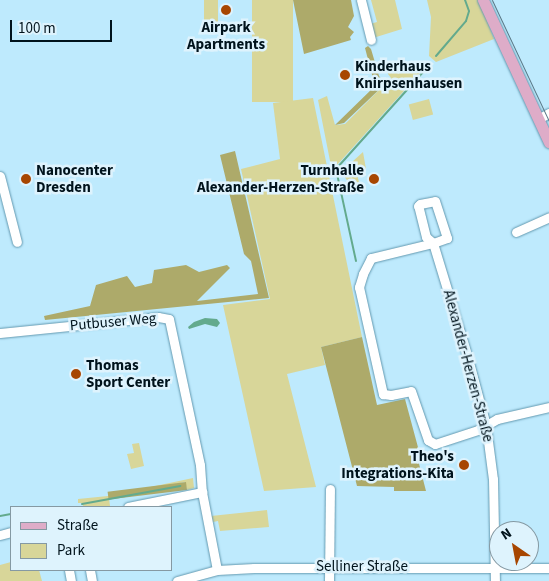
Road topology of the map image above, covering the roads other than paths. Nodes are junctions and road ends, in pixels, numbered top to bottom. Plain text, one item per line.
1 (361, 0) edge
2 (483, 0) edge
3 (371, 40) dead end
4 (549, 114) edge
5 (538, 119) junction
6 (549, 142) edge
7 (0, 176) edge
8 (549, 217) edge
9 (516, 232) dead end
10 (17, 242) dead end
11 (433, 243) junction
12 (0, 333) edge
13 (549, 407) edge
14 (486, 426) junction
15 (330, 489) dead end
16 (202, 492) junction
17 (133, 506) edge
18 (494, 521) edge
19 (329, 566) junction
20 (489, 568) edge
21 (217, 570) junction
22 (177, 581) edge
23 (329, 581) edge

1 - 3 street
2 - 5 main road
4 - 5 street
5 - 6 main road
7 - 10 street
8 - 9 street
11 - 11 street, Alexander-Herzen-Straße
11 - 14 street, Alexander-Herzen-Straße
11 - 14 street
12 - 16 street, Putbuser Weg
13 - 14 street
14 - 18 street, Alexander-Herzen-Straße
15 - 19 street
16 - 17 street
16 - 21 street
19 - 20 street, Selliner Straße
19 - 21 street, Selliner Straße
19 - 23 street
21 - 22 street, Selliner Straße

